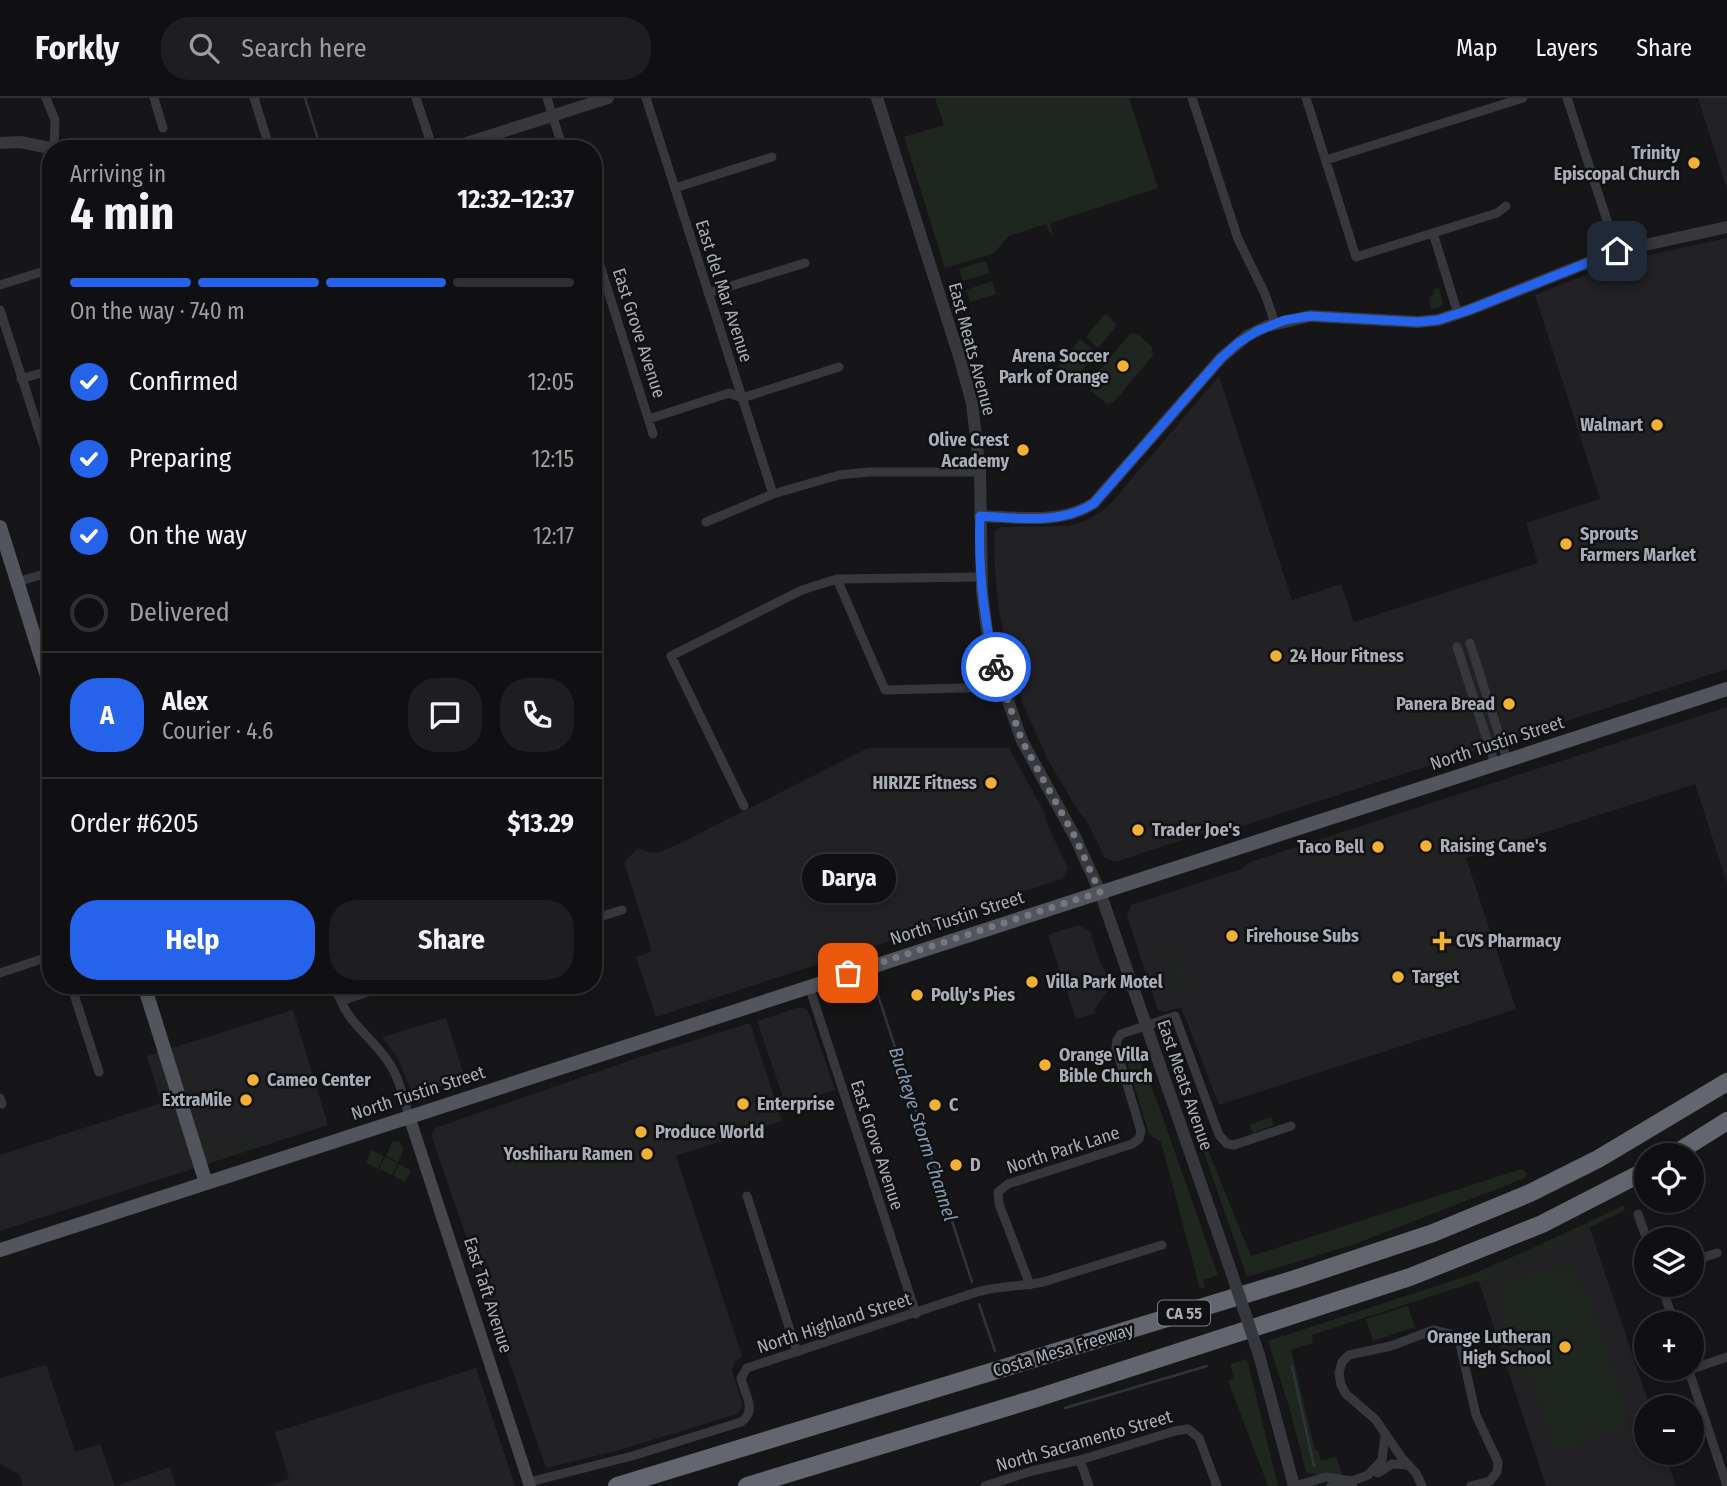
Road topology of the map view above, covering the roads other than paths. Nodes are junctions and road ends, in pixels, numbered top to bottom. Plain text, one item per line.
1 (46, 98) edge
2 (154, 98) edge
3 (254, 98) edge
4 (416, 98) edge
5 (547, 98) edge
6 (608, 98) edge
7 (646, 98) edge
8 (877, 98) edge
9 (1192, 98) edge
10 (1306, 98) edge
11 (1522, 98) edge
12 (1567, 98) edge
13 (553, 115) junction
14 (163, 128) dead end
15 (55, 140) edge
16 (267, 140) edge
17 (430, 140) edge
18 (482, 140) edge
19 (561, 140) edge
20 (0, 143) edge
21 (42, 146) edge
22 (772, 157) dead end
23 (1325, 160) junction
24 (675, 188) junction
25 (1506, 206) dead end
26 (1727, 227) edge
27 (1433, 233) junction
28 (1617, 251) junction
29 (805, 262) dead end
30 (602, 271) edge
31 (42, 272) edge
32 (0, 285) edge
33 (708, 293) junction
34 (0, 310) edge
35 (1458, 314) junction
36 (1275, 323) junction
37 (839, 367) dead end
38 (42, 373) edge
39 (21, 379) junction
40 (742, 398) junction
41 (649, 419) junction
42 (653, 434) dead end
43 (42, 441) edge
44 (980, 472) junction
45 (772, 494) junction
46 (980, 516) junction
47 (706, 522) dead end
48 (0, 527) edge
49 (42, 575) edge
50 (981, 577) junction
51 (837, 579) junction
52 (17, 582) junction
53 (1469, 643) dead end
54 (1457, 647) dead end
55 (42, 661) edge
56 (1002, 687) junction
57 (1727, 689) edge
58 (1501, 762) junction
59 (744, 806) dead end
60 (1100, 892) junction
61 (622, 910) dead end
62 (602, 916) edge
63 (42, 959) edge
64 (0, 973) edge
65 (809, 986) junction
66 (74, 994) edge
67 (147, 994) edge
68 (338, 994) edge
69 (362, 994) edge
70 (341, 1001) junction
71 (1145, 1026) junction
72 (99, 1072) dead end
73 (1727, 1082) edge
74 (409, 1116) junction
75 (1727, 1121) edge
76 (1291, 1126) dead end
77 (1692, 1143) edge
78 (1634, 1177) edge
79 (206, 1183) junction
80 (747, 1196) dead end
81 (1638, 1214) dead end
82 (1642, 1227) edge
83 (1162, 1245) dead end
84 (0, 1250) edge
85 (1717, 1253) dead end
86 (1704, 1257) edge
87 (1030, 1285) junction
88 (916, 1314) junction
89 (797, 1352) junction
90 (1727, 1357) edge
91 (1704, 1364) edge
92 (1693, 1381) edge
93 (1385, 1434) junction
94 (1080, 1460) junction
95 (1723, 1464) edge
96 (1408, 1465) junction
97 (530, 1484) edge
98 (617, 1486) edge
99 (747, 1486) edge
100 (987, 1486) edge
101 (1089, 1486) edge
102 (1217, 1486) edge
103 (1294, 1486) edge
104 (1331, 1486) edge
105 (1422, 1486) edge
106 (1471, 1486) edge
107 (1727, 1486) edge

1 - 15 street
2 - 14 street
3 - 16 street
4 - 17 street
5 - 13 street
6 - 13 street
7 - 24 street, East del Mar Avenue
8 - 44 street, East Meats Avenue
9 - 36 street
10 - 23 street
11 - 23 street
12 - 28 street
13 - 18 street
13 - 19 street
20 - 21 street
22 - 24 street
23 - 27 street
24 - 33 street, East del Mar Avenue
25 - 27 street
26 - 28 street
27 - 35 street
28 - 35 street
29 - 33 street
30 - 41 street, East Grove Avenue
31 - 32 street
33 - 40 street, East del Mar Avenue
34 - 39 street
35 - 36 street
36 - 46 street
37 - 40 street
38 - 39 street
39 - 43 street
40 - 41 street
40 - 45 street, East del Mar Avenue
41 - 42 street, East Grove Avenue
44 - 45 street
44 - 46 street, East Meats Avenue
45 - 47 street
46 - 50 street, East Meats Avenue
48 - 52 main road
49 - 52 street
50 - 51 street
50 - 56 street, East Meats Avenue
51 - 56 street
51 - 59 street
52 - 55 main road
53 - 58 street
54 - 58 street
56 - 60 street, East Meats Avenue
57 - 58 main road, North Tustin Street
58 - 60 main road, North Tustin Street
60 - 65 main road, North Tustin Street
60 - 71 street, East Meats Avenue
61 - 62 street
63 - 64 street
65 - 74 main road, North Tustin Street
65 - 88 street, East Grove Avenue
66 - 72 street
67 - 79 main road
68 - 70 street
69 - 70 street
70 - 74 street
71 - 76 street, North Park Lane
71 - 87 street, North Park Lane
71 - 103 street, East Meats Avenue, bridge
73 - 98 highway, Costa Mesa Freeway / CA 55
74 - 79 main road, North Tustin Street
74 - 97 main road, East Taft Avenue
75 - 77 highway
78 - 99 highway, Costa Mesa Freeway / CA 55
79 - 84 main road, North Tustin Street
80 - 89 street
81 - 82 street
83 - 87 street, North Highland Street
85 - 86 street
87 - 88 street, North Highland Street
88 - 89 street, North Highland Street
89 - 97 street, North Highland Street
90 - 91 street
92 - 95 street
93 - 96 street
93 - 103 street
93 - 106 street
94 - 100 street, North Sacramento Street
94 - 101 street
94 - 102 street, North Sacramento Street
95 - 107 street
96 - 104 street
96 - 105 street

